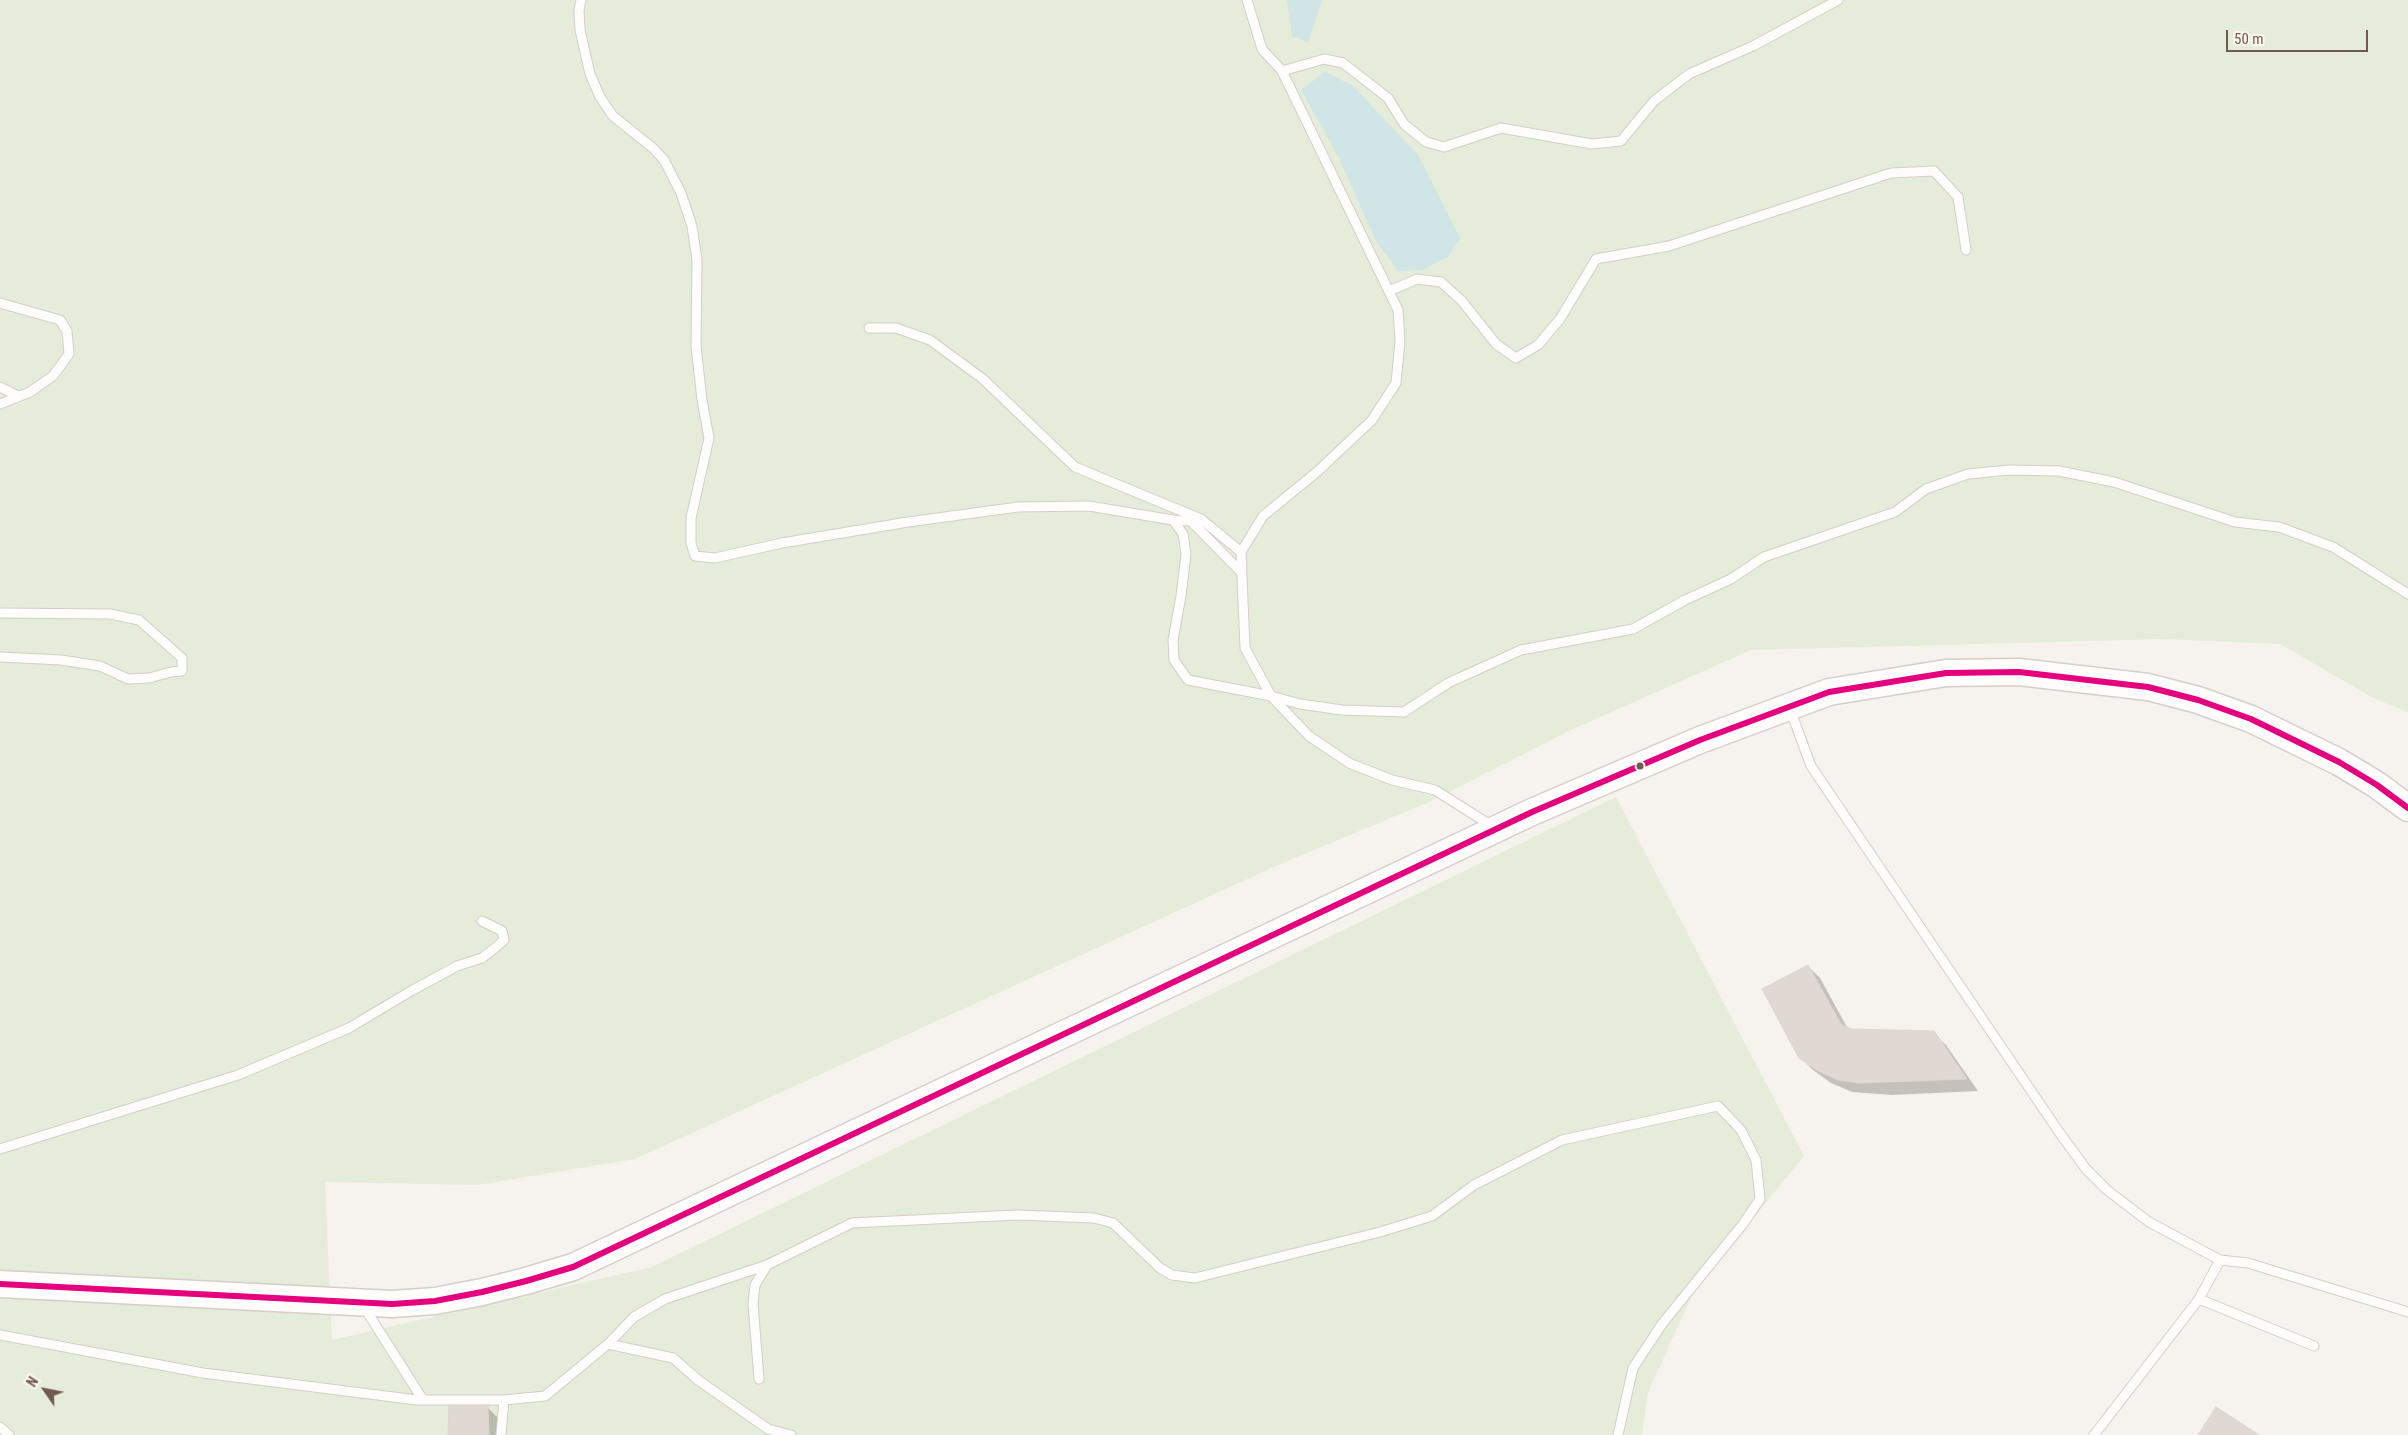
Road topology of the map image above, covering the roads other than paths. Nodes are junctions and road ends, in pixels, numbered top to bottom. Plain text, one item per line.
1 (581, 0) edge
2 (1247, 0) edge
3 (1838, 0) edge
4 (1282, 71) junction
5 (1966, 250) dead end
6 (1389, 291) junction
7 (0, 303) edge
8 (869, 328) dead end
9 (0, 387) edge
10 (18, 396) junction
11 (0, 404) edge
12 (1173, 520) junction
13 (1241, 552) junction
14 (1241, 572) junction
15 (2408, 594) edge
16 (0, 613) edge
17 (0, 657) edge
18 (1271, 696) junction
19 (1789, 705) junction
20 (2408, 808) edge
21 (1497, 829) junction
22 (482, 921) dead end
23 (0, 1149) edge
24 (2220, 1260) junction
25 (767, 1265) junction
26 (0, 1284) edge
27 (2199, 1299) junction
28 (361, 1303) junction
29 (2408, 1312) edge
30 (0, 1335) edge
31 (608, 1344) junction
32 (2314, 1346) dead end
33 (759, 1379) dead end
34 (423, 1400) junction
35 (504, 1400) junction
36 (0, 1427) edge
37 (8, 1435) edge
38 (501, 1435) edge
39 (791, 1435) edge
40 (1618, 1435) edge
41 (2094, 1435) edge

1 - 12 lane
2 - 4 lane
3 - 4 lane
4 - 6 lane
5 - 6 lane
6 - 13 lane
7 - 10 lane
8 - 13 lane
9 - 10 lane
10 - 11 lane
12 - 14 lane
12 - 18 lane
13 - 14 lane
14 - 18 lane
15 - 18 lane
16 - 17 lane
18 - 21 lane
19 - 20 street
19 - 21 street
19 - 24 lane
21 - 28 street
22 - 23 lane
24 - 27 lane
24 - 29 lane
25 - 31 lane
25 - 33 lane
25 - 40 lane
26 - 28 street
27 - 32 lane
27 - 41 lane
28 - 34 lane
30 - 34 lane
31 - 35 lane
31 - 39 lane
34 - 35 lane
35 - 38 lane
36 - 37 lane

